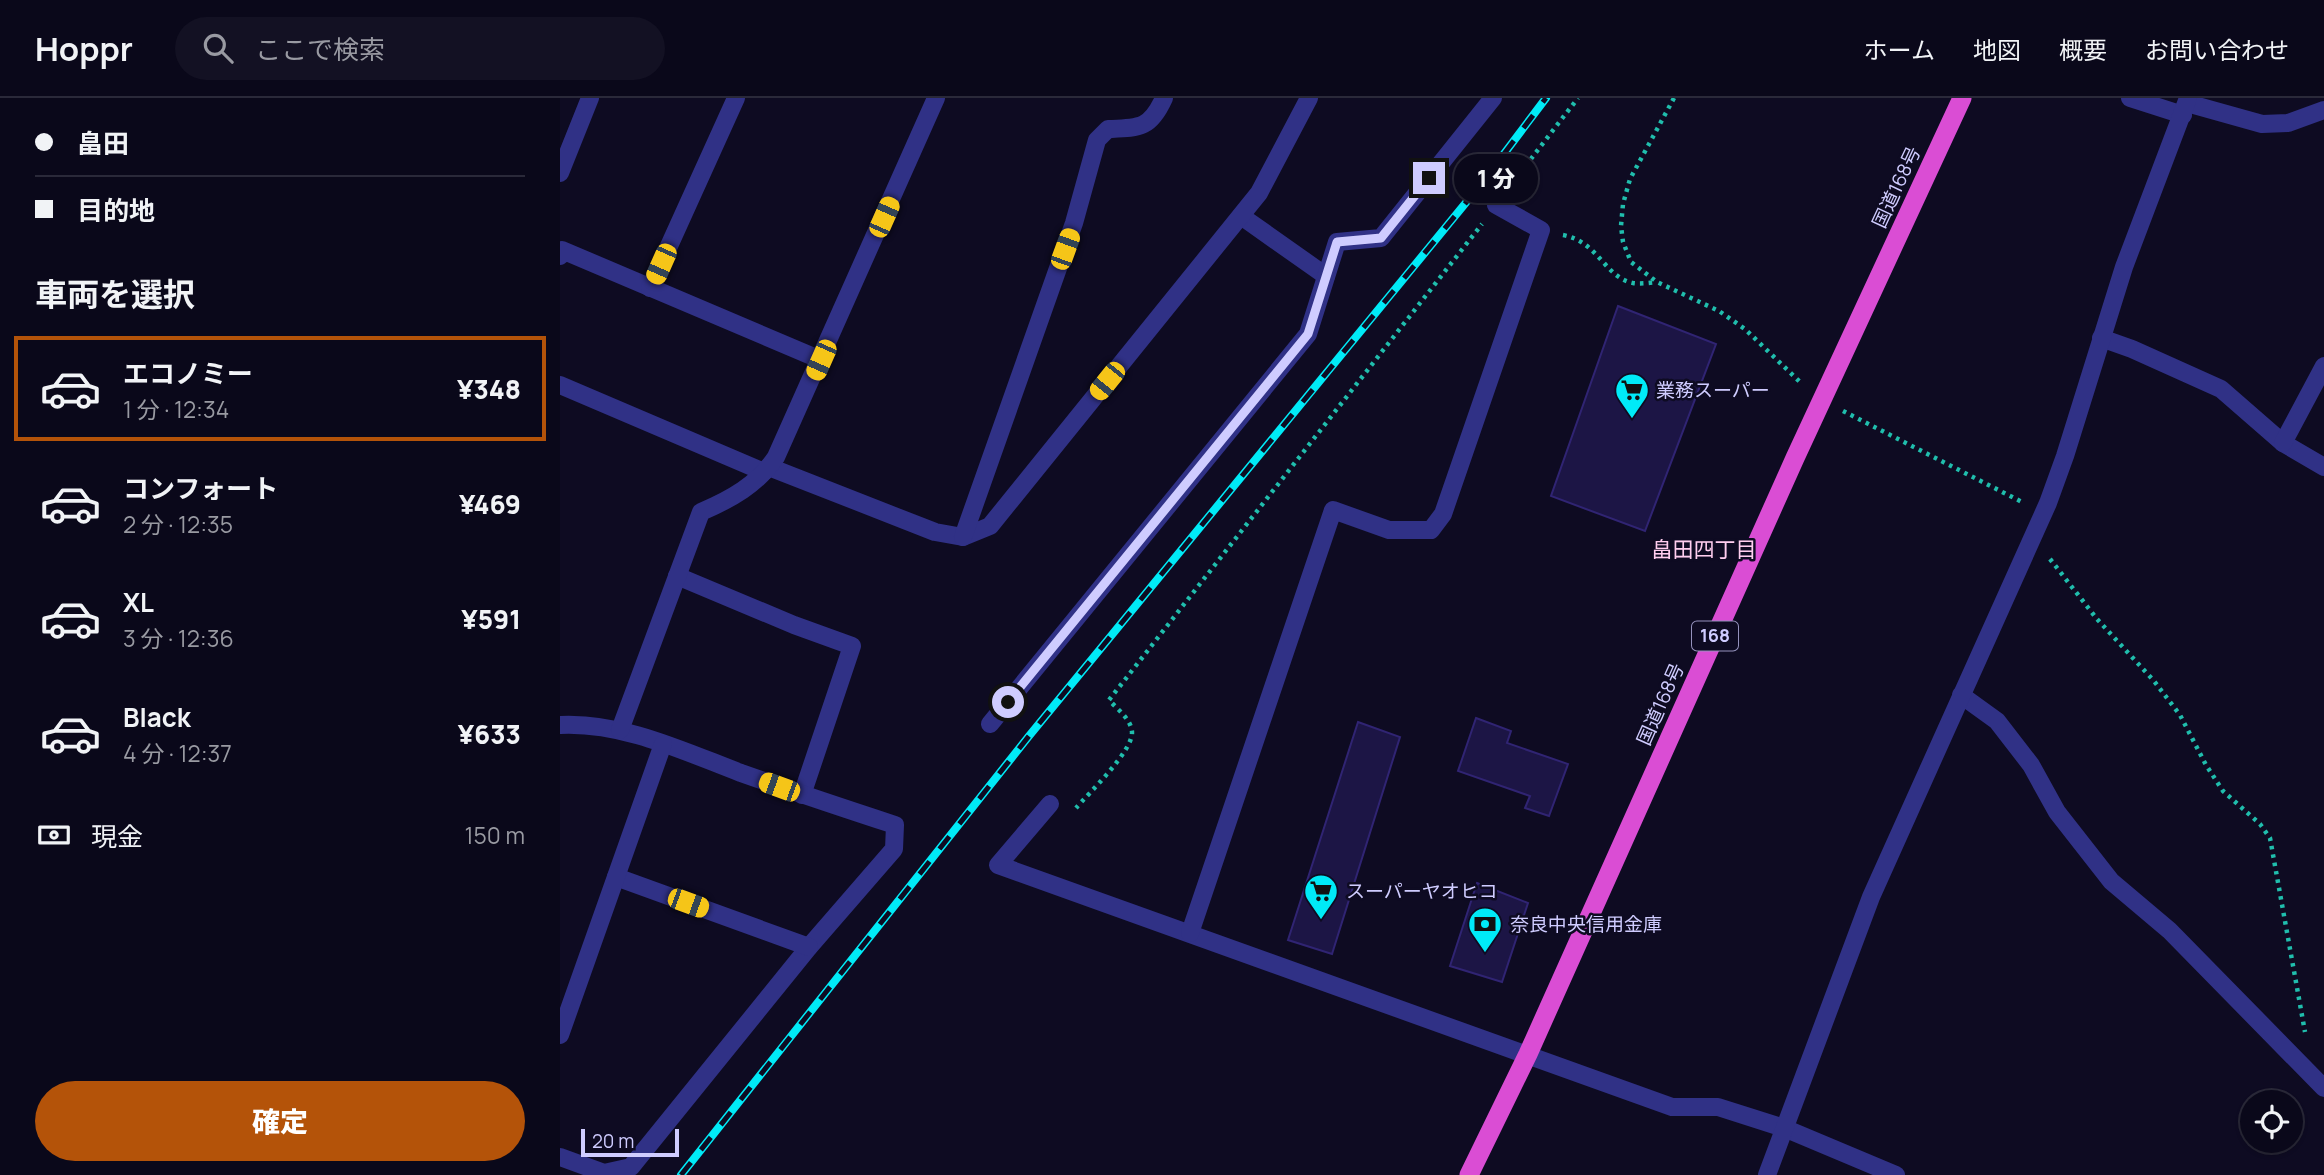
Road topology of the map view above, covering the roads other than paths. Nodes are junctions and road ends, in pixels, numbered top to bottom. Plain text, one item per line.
1 (590, 98) edge
2 (736, 98) edge
3 (936, 98) edge
4 (1164, 98) edge
5 (1308, 98) edge
6 (1493, 98) edge
7 (1962, 98) edge
8 (2130, 98) edge
9 (2186, 106) edge
10 (2324, 110) edge
11 (560, 173) edge
12 (1496, 205) road end
13 (1241, 216) junction
14 (560, 256) edge
15 (1326, 276) junction
16 (650, 288) junction
17 (2101, 338) junction
18 (821, 360) junction
19 (2324, 366) edge
20 (560, 385) edge
21 (2283, 443) junction
22 (2324, 467) edge
23 (767, 470) junction
24 (963, 537) junction
25 (677, 576) junction
26 (1961, 695) junction
27 (990, 724) dead end
28 (560, 725) edge
29 (620, 730) junction
30 (663, 744) junction
31 (802, 795) junction
32 (1050, 804) dead end
33 (616, 877) junction
34 (1189, 933) junction
35 (809, 947) junction
36 (560, 1035) edge
37 (1528, 1054) junction
38 (2319, 1083) edge
39 (1784, 1128) junction
40 (560, 1157) edge
41 (1469, 1175) edge
42 (1767, 1175) edge
43 (1896, 1175) edge

1 - 11 street
2 - 16 street
3 - 18 street
4 - 24 street
5 - 13 street
6 - 15 street
7 - 37 highway, 国道168号 / 168
8 - 9 street
9 - 10 street
9 - 17 street
12 - 34 street
13 - 15 street
13 - 24 street
14 - 16 street
15 - 27 street
16 - 18 street
17 - 21 street
17 - 26 street
18 - 23 street
19 - 21 street
20 - 23 street
21 - 22 street
23 - 24 street
23 - 25 street
25 - 29 street
25 - 31 street
26 - 38 street
26 - 39 street
28 - 29 street
29 - 30 street
30 - 31 street
30 - 33 street
31 - 35 street
32 - 34 street
33 - 35 street
33 - 36 street
34 - 37 street
35 - 40 street
37 - 39 street
37 - 41 highway, 国道168号 / 168
39 - 42 street
39 - 43 street

